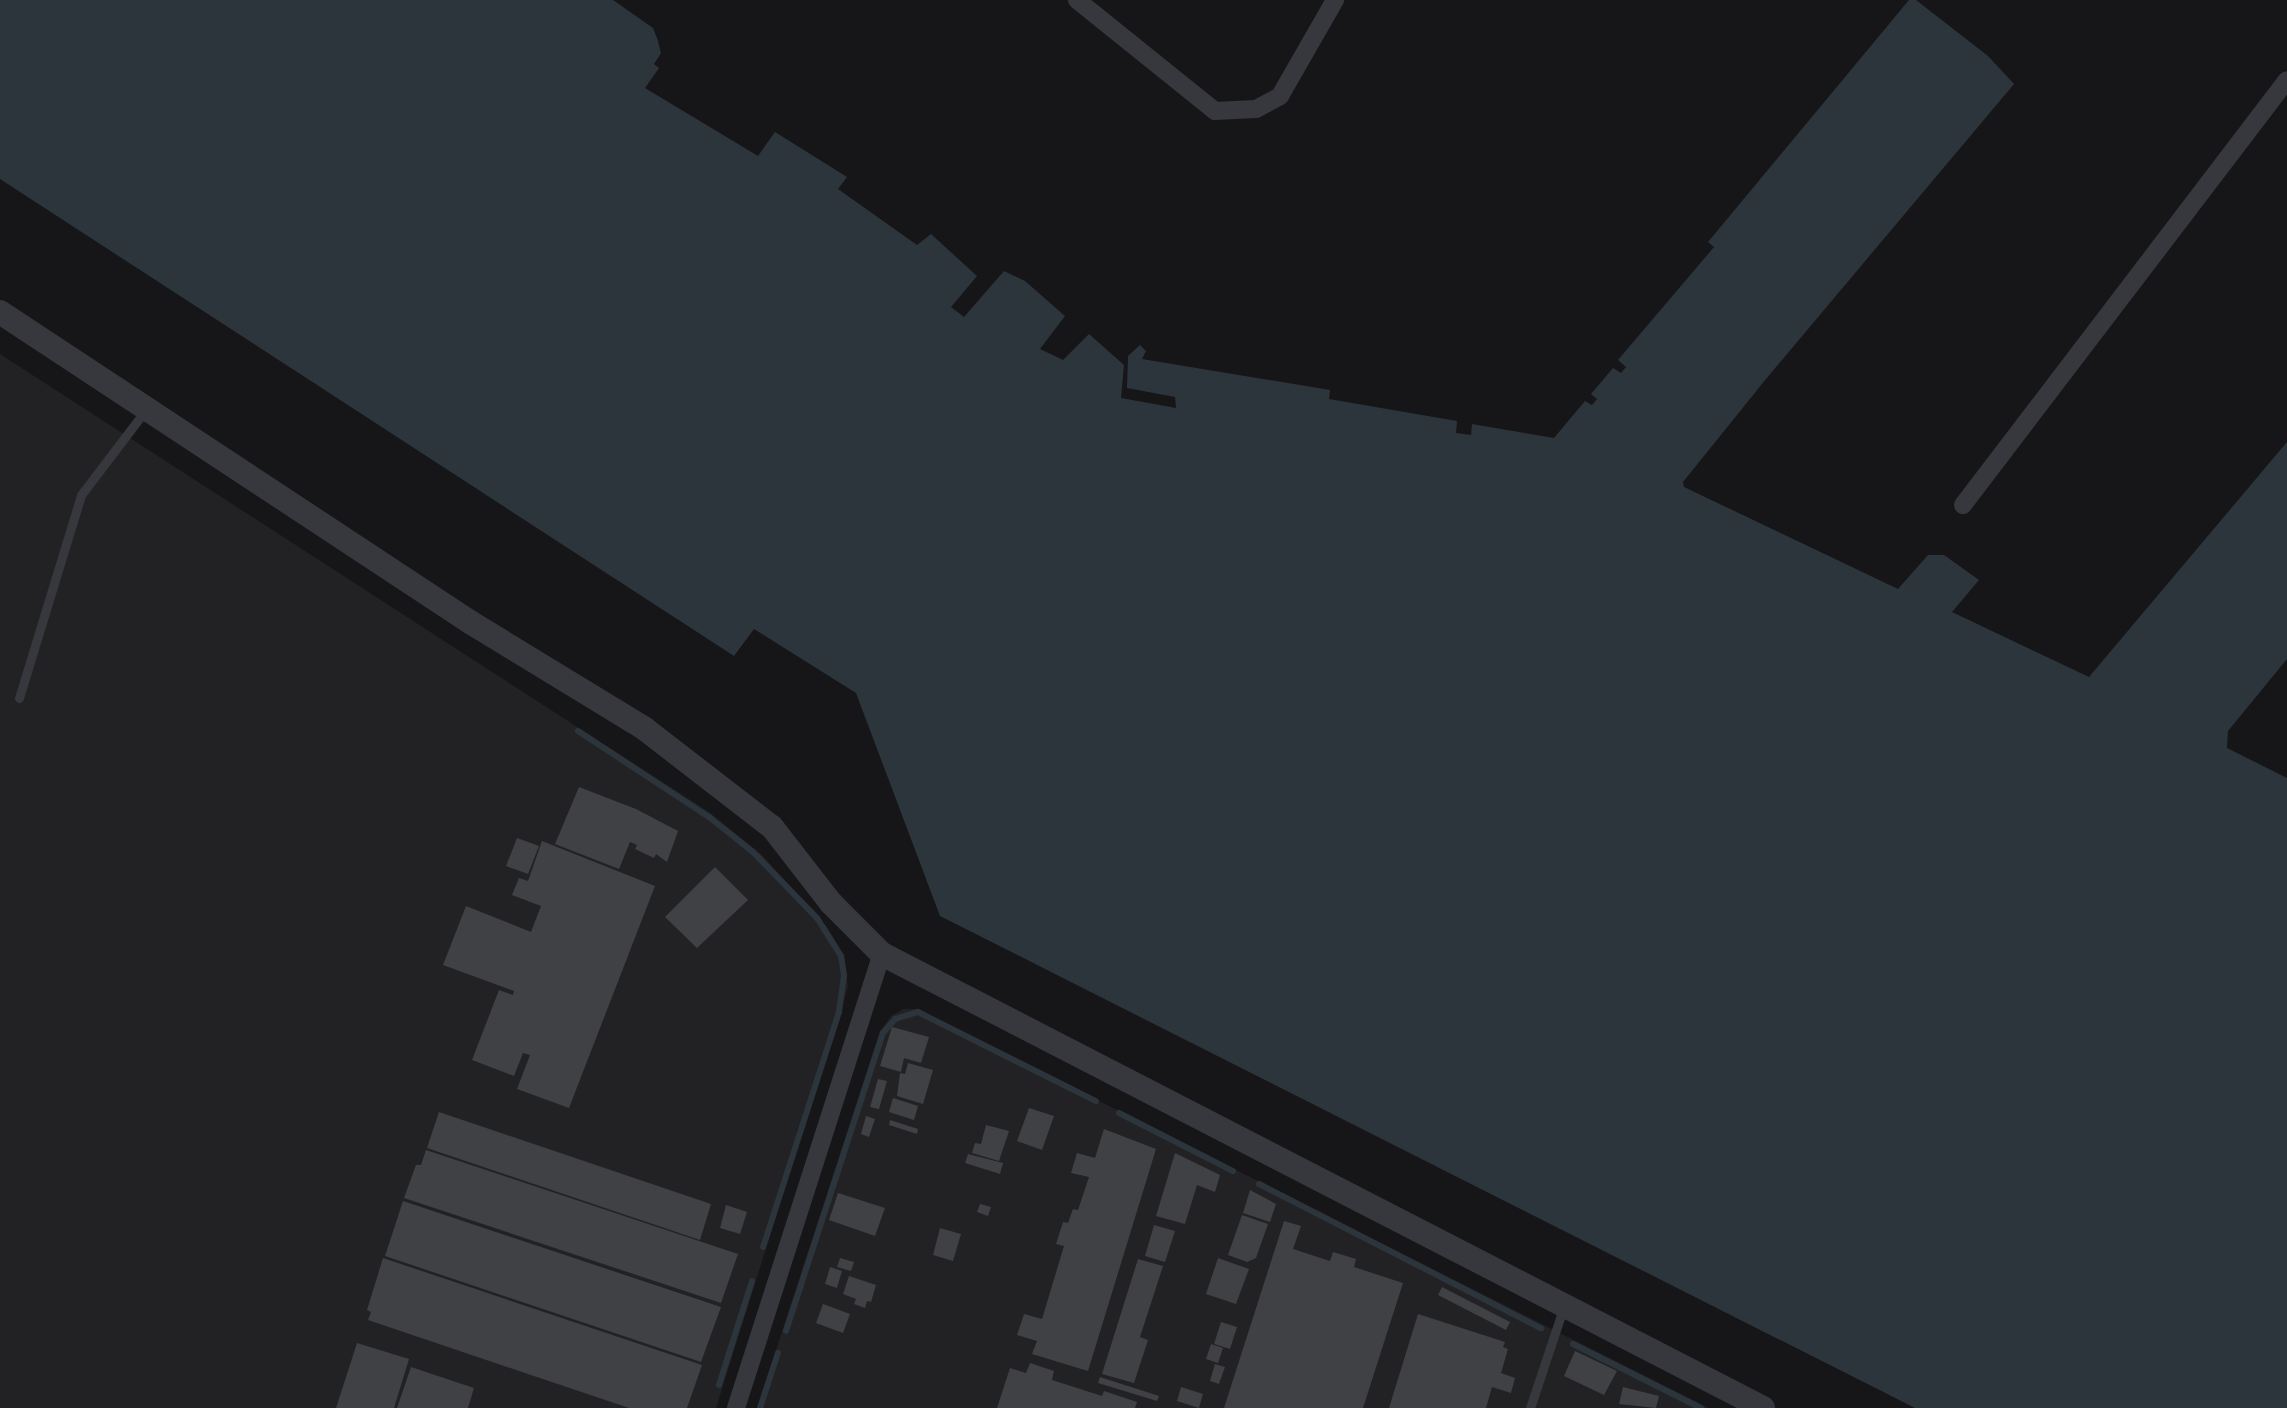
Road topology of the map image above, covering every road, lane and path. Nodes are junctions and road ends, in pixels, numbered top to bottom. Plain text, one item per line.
1 (1077, 0) edge
2 (1335, 0) edge
3 (2287, 80) edge
4 (0, 312) edge
5 (147, 408) junction
6 (1963, 505) dead end
7 (19, 698) dead end
8 (882, 954) junction
9 (1564, 1304) junction
10 (736, 1408) edge
11 (1530, 1408) edge
12 (1763, 1408) edge

1 - 2 street
3 - 6 street
4 - 5 street
5 - 7 lane
5 - 8 street
8 - 9 street
8 - 10 street
9 - 11 lane
9 - 12 street

